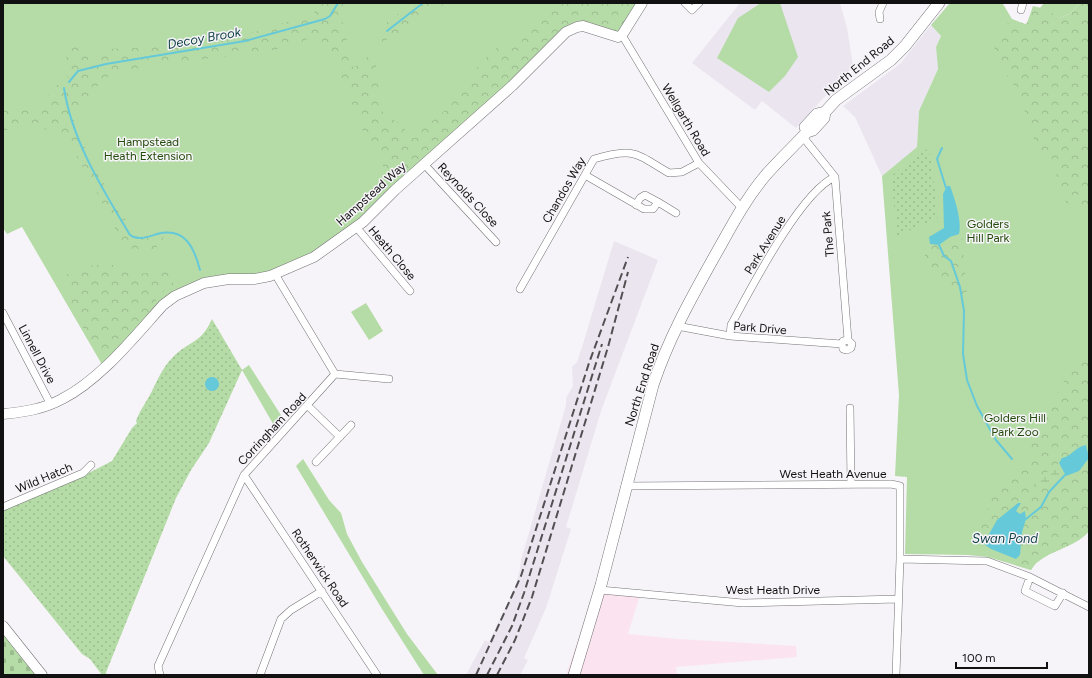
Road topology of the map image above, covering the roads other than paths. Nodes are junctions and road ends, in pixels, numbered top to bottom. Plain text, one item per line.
1 (642, 3) edge
2 (685, 3) edge
3 (699, 3) edge
4 (883, 3) edge
5 (939, 3) edge
6 (880, 19) dead end
7 (622, 35) junction
8 (805, 135) junction
9 (699, 163) junction
10 (424, 164) junction
11 (585, 175) junction
12 (835, 177) junction
13 (658, 202) junction
14 (636, 204) junction
15 (742, 208) junction
16 (676, 213) dead end
17 (357, 228) junction
18 (496, 242) dead end
19 (275, 274) junction
20 (520, 289) dead end
21 (410, 291) dead end
22 (3, 313) edge
23 (677, 326) junction
24 (730, 336) junction
25 (844, 342) junction
26 (851, 348) dead end
27 (335, 374) junction
28 (389, 379) dead end
29 (51, 404) junction
30 (308, 406) junction
31 (850, 408) dead end
32 (3, 414) edge
33 (351, 425) dead end
34 (340, 436) junction
35 (316, 462) dead end
36 (91, 466) dead end
37 (244, 475) junction
38 (851, 484) junction
39 (625, 486) junction
40 (3, 507) edge
41 (900, 559) junction
42 (1030, 577) junction
43 (600, 590) junction
44 (322, 591) junction
45 (1063, 593) junction
46 (898, 599) junction
47 (1089, 607) edge
48 (3, 626) edge
49 (573, 673) edge
50 (42, 675) edge
51 (160, 675) edge
52 (260, 675) edge
53 (377, 675) edge
54 (896, 675) edge

1 - 7 street
2 - 3 street
4 - 6 street
5 - 8 main road, North End Road
7 - 9 street, Wellgarth Road
7 - 10 street, Hampstead Way
8 - 12 street
8 - 15 main road, North End Road
9 - 11 street, Chandos Way
9 - 15 street, Wellgarth Road
10 - 17 street, Hampstead Way
10 - 18 street, Reynolds Close
11 - 14 street
11 - 20 street, Chandos Way
12 - 24 street, Park Avenue
12 - 25 street, The Park
13 - 14 street
13 - 14 street
13 - 16 street
15 - 23 main road, North End Road
17 - 19 street, Hampstead Way
17 - 21 street, Heath Close
19 - 27 street
19 - 29 street, Hampstead Way
22 - 29 street, Linnell Drive
23 - 24 street, Park Drive
23 - 39 main road, North End Road
24 - 25 street, Park Drive
25 - 26 street, The Park
27 - 28 street
27 - 30 street, Corringham Road
29 - 32 street, Hampstead Way
30 - 34 street
30 - 37 street, Corringham Road
31 - 38 street
33 - 34 street
34 - 35 street
36 - 40 street, Wild Hatch
37 - 44 street, Rotherwick Road
37 - 51 street, Corringham Road
38 - 39 street, West Heath Avenue
38 - 41 street, West Heath Avenue
39 - 43 main road, North End Road
41 - 42 street
41 - 46 street, West Heath Avenue
42 - 45 street
42 - 45 street
43 - 46 street, West Heath Drive
43 - 49 main road, North End Road
44 - 52 street
44 - 53 street, Rotherwick Road
45 - 47 street
46 - 54 street, West Heath Avenue
48 - 50 street

